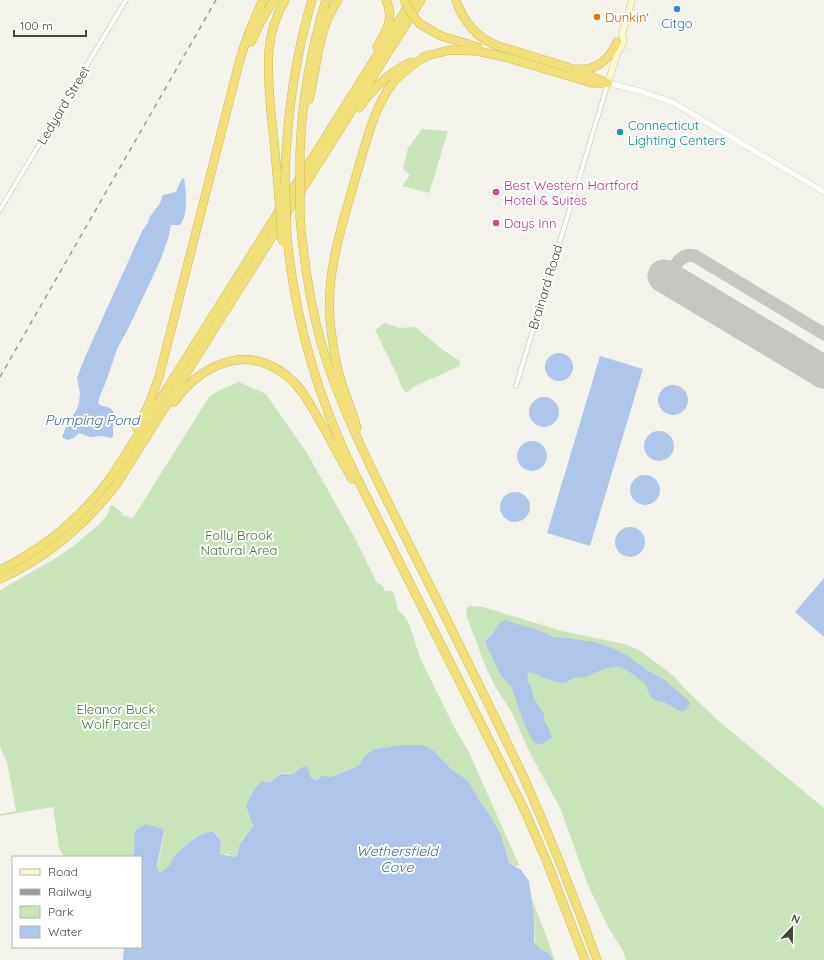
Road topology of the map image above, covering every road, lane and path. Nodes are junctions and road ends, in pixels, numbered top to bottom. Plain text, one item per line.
1 (126, 0) edge
2 (263, 0) edge
3 (274, 0) edge
4 (285, 0) edge
5 (312, 0) edge
6 (326, 0) edge
7 (338, 0) edge
8 (386, 0) edge
9 (404, 0) edge
10 (412, 0) edge
11 (421, 0) edge
12 (456, 0) edge
13 (632, 0) edge
14 (617, 47) junction
15 (428, 55) junction
16 (505, 57) junction
17 (564, 66) junction
18 (608, 83) junction
19 (227, 113) junction
20 (301, 127) junction
21 (329, 140) junction
22 (824, 192) edge
23 (0, 210) edge
24 (286, 240) junction
25 (516, 386) dead end
26 (142, 444) junction
27 (364, 452) junction
28 (371, 506) junction
29 (41, 546) junction
30 (0, 570) edge
31 (0, 579) edge
32 (584, 958) edge
33 (597, 960) edge

1 - 23 street, Ledyard Street
2 - 19 highway
3 - 19 highway
4 - 24 highway, bridge
5 - 24 highway, bridge
6 - 20 highway
7 - 20 highway
8 - 21 highway
9 - 16 highway, bridge
10 - 21 highway
11 - 21 highway
12 - 17 highway
13 - 14 main road, Brainard Road
14 - 17 highway
14 - 18 main road, Brainard Road
15 - 16 highway
15 - 21 highway
15 - 27 highway
16 - 18 highway
17 - 18 highway
18 - 22 street
18 - 25 street, Brainard Road
19 - 29 highway
20 - 27 highway, bridge
21 - 26 highway
21 - 29 highway
24 - 28 highway
26 - 28 highway
26 - 31 highway
27 - 33 highway
28 - 32 highway
29 - 30 highway

